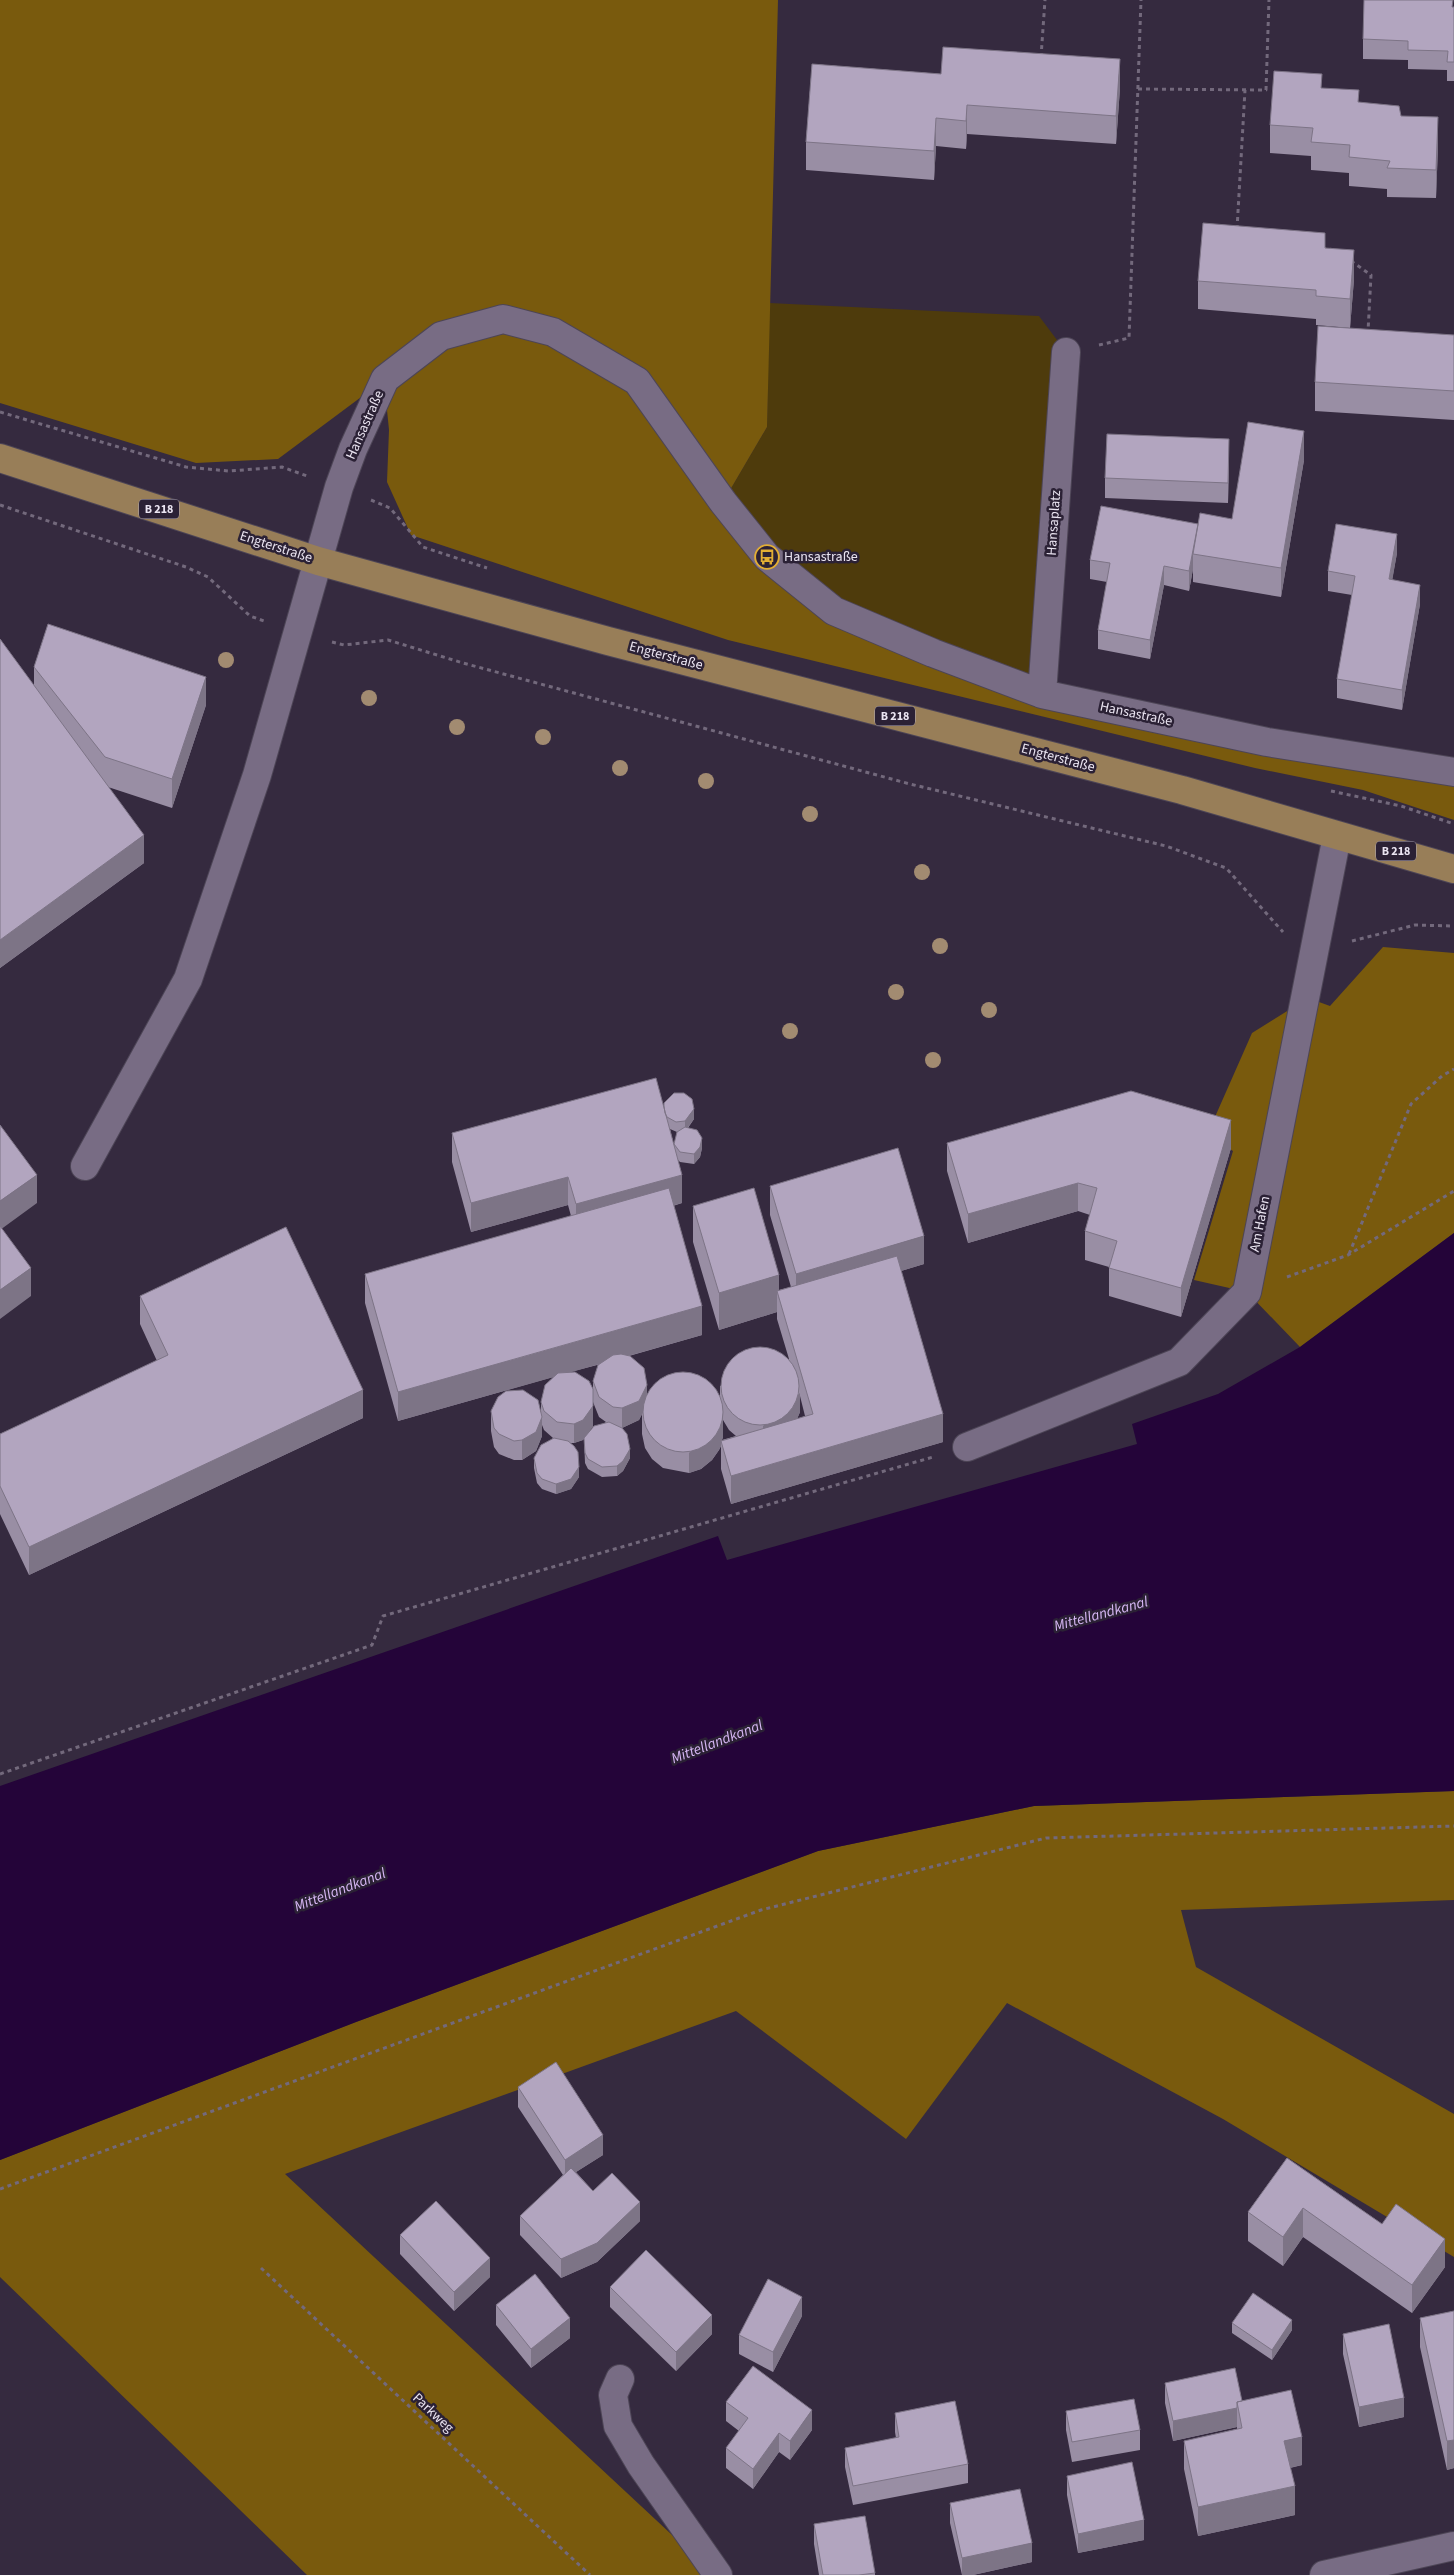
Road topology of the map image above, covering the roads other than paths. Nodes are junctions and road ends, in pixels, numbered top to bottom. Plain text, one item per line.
1 (1066, 352) road end
2 (0, 458) edge
3 (318, 561) junction
4 (1042, 694) junction
5 (1454, 772) edge
6 (1337, 836) junction
7 (1454, 869) edge
8 (85, 1166) dead end
9 (967, 1447) road end
10 (620, 2378) dead end
11 (1454, 2546) edge
12 (718, 2575) edge
13 (1324, 2575) edge

1 - 4 street, Hansaplatz
2 - 3 main road, Engterstraße / B 218
3 - 4 street, Hansastraße
3 - 6 main road, Engterstraße / B 218
3 - 8 street, Hansastraße
4 - 5 street, Hansastraße
6 - 7 main road, B 218
6 - 9 street, Am Hafen
10 - 12 street
11 - 13 street

